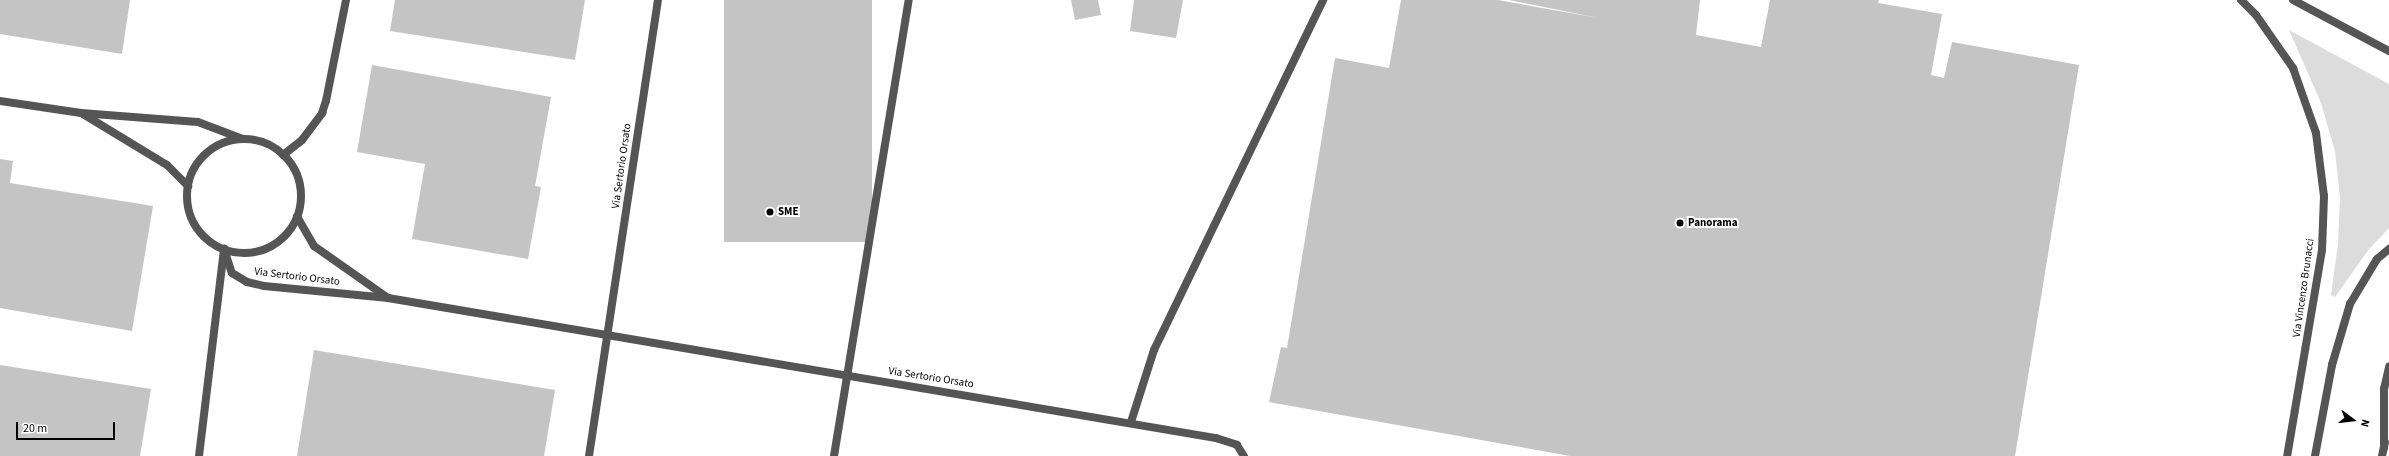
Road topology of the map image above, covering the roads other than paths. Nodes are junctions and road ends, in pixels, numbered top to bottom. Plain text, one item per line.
1 (346, 0) edge
2 (658, 0) edge
3 (909, 0) edge
4 (1323, 0) edge
5 (2241, 0) edge
6 (2294, 0) edge
7 (2389, 50) edge
8 (0, 101) edge
9 (81, 113) junction
10 (243, 139) junction
11 (283, 155) junction
12 (188, 186) junction
13 (297, 216) junction
14 (224, 249) junction
15 (2389, 249) edge
16 (388, 298) junction
17 (608, 336) junction
18 (2389, 367) edge
19 (847, 376) junction
20 (1131, 422) junction
21 (2389, 430) edge
22 (2383, 452) edge
23 (199, 456) edge
24 (589, 456) edge
25 (834, 456) edge
26 (1244, 456) edge
27 (2287, 456) edge
28 (2315, 456) edge

1 - 11 street
2 - 17 street, Via Sertorio Orsato
3 - 19 street
4 - 20 street
5 - 27 street, Via Vincenzo Brunacci
6 - 7 street
8 - 9 street
9 - 10 street
9 - 12 street
10 - 11 street
10 - 12 street
11 - 13 street
12 - 14 street
13 - 14 street
13 - 16 street, Via Sertorio Orsato
14 - 16 street, Via Sertorio Orsato
14 - 23 street
15 - 28 street
16 - 17 street, Via Sertorio Orsato
17 - 19 street, Via Sertorio Orsato
17 - 24 street, Via Sertorio Orsato
18 - 22 street
19 - 20 street, Via Sertorio Orsato
19 - 25 street
20 - 26 street, Via Sertorio Orsato
21 - 22 street

